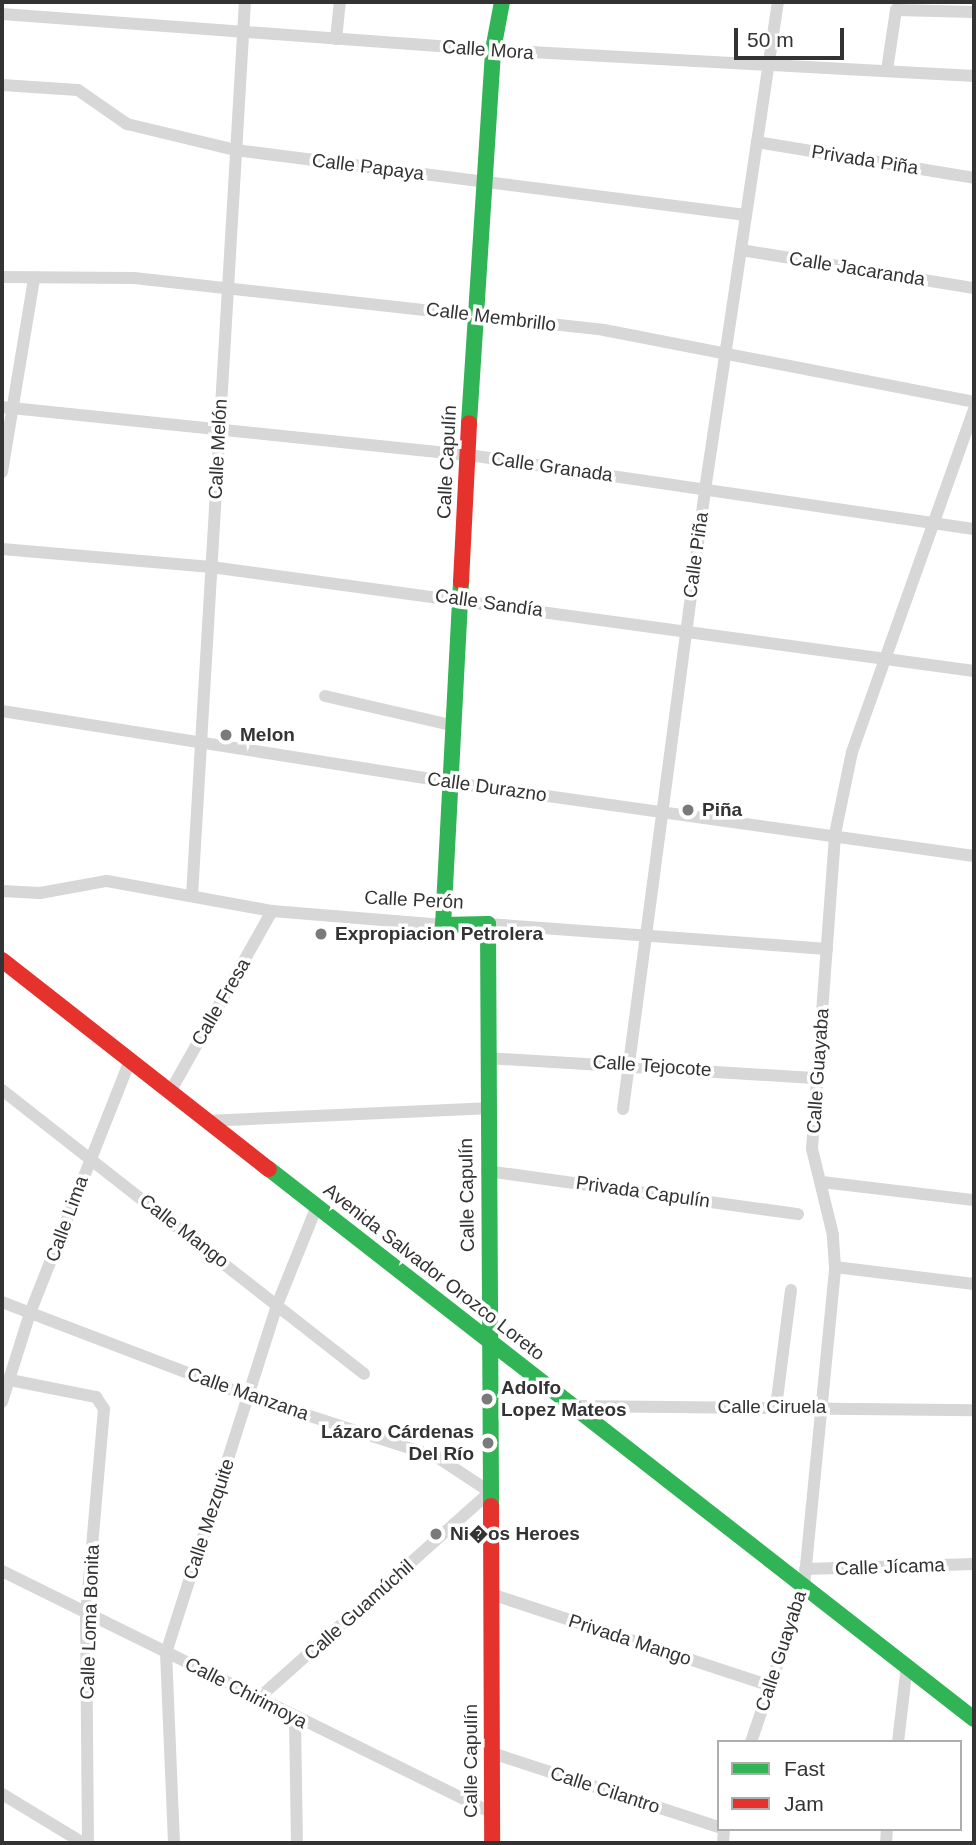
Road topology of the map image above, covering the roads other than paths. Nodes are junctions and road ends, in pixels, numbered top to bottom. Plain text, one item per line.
1 (245, 2) edge
2 (340, 2) edge
3 (502, 2) edge
4 (778, 2) edge
5 (974, 12) edge
6 (2, 14) edge
7 (242, 34) junction
8 (336, 39) junction
9 (493, 50) junction
10 (768, 65) junction
11 (887, 70) junction
12 (974, 76) edge
13 (2, 85) edge
14 (757, 142) junction
15 (235, 150) junction
16 (974, 178) edge
17 (484, 181) junction
18 (746, 215) junction
19 (741, 250) junction
20 (2, 277) edge
21 (34, 278) junction
22 (227, 287) junction
23 (974, 288) edge
24 (475, 315) junction
25 (725, 354) junction
26 (974, 402) edge
27 (7, 408) edge
28 (974, 410) edge
29 (219, 428) junction
30 (469, 455) junction
31 (2, 472) edge
32 (705, 490) junction
33 (933, 523) junction
34 (974, 528) edge
35 (2, 548) edge
36 (211, 567) junction
37 (462, 599) junction
38 (685, 631) junction
39 (883, 657) junction
40 (974, 670) edge
41 (325, 696) dead end
42 (2, 711) edge
43 (451, 724) junction
44 (201, 742) junction
45 (448, 782) junction
46 (661, 811) junction
47 (835, 834) junction
48 (974, 856) edge
49 (2, 891) edge
50 (192, 896) junction
51 (272, 911) junction
52 (488, 923) junction
53 (443, 925) junction
54 (644, 934) junction
55 (827, 949) junction
56 (2, 960) edge
57 (486, 1058) junction
58 (130, 1061) junction
59 (629, 1064) junction
60 (817, 1078) junction
61 (2, 1090) edge
62 (170, 1092) junction
63 (487, 1108) junction
64 (623, 1109) dead end
65 (206, 1121) junction
66 (90, 1157) junction
67 (487, 1171) junction
68 (822, 1182) junction
69 (974, 1200) edge
70 (317, 1206) junction
71 (799, 1214) dead end
72 (835, 1267) junction
73 (974, 1284) edge
74 (791, 1290) dead end
75 (2, 1302) edge
76 (277, 1305) junction
77 (30, 1313) junction
78 (489, 1343) junction
79 (364, 1374) dead end
80 (10, 1380) junction
81 (248, 1396) junction
82 (2, 1402) edge
83 (569, 1405) junction
84 (776, 1407) junction
85 (821, 1408) junction
86 (974, 1410) edge
87 (490, 1492) junction
88 (974, 1564) edge
89 (2, 1571) edge
90 (805, 1578) junction
91 (491, 1594) junction
92 (86, 1614) junction
93 (166, 1653) junction
94 (907, 1665) junction
95 (770, 1686) junction
96 (258, 1699) junction
97 (295, 1718) junction
98 (974, 1719) edge
99 (752, 1740) edge
100 (898, 1740) edge
101 (492, 1753) junction
102 (2, 1794) edge
103 (492, 1813) junction
104 (717, 1826) edge
105 (85, 1843) edge
106 (174, 1843) edge
107 (297, 1843) edge
108 (492, 1843) edge

1 - 7 street, Calle Melón
2 - 8 street
3 - 9 street, Calle Capulín
4 - 10 street, Calle Piña
5 - 11 street
6 - 7 street, Calle Mora
7 - 8 street, Calle Mora
7 - 15 street, Calle Melón
8 - 9 street, Calle Mora
9 - 10 street, Calle Mora
9 - 17 street, Calle Capulín
10 - 11 street, Calle Mora
10 - 14 street, Calle Piña
11 - 12 street, Calle Mora
13 - 15 street, Calle Papaya
14 - 16 street, Privada Piña
14 - 18 street, Calle Piña
15 - 17 street, Calle Papaya
15 - 22 street, Calle Melón
17 - 18 street, Calle Papaya
17 - 24 street, Calle Capulín
18 - 19 street, Calle Piña
19 - 23 street, Calle Jacaranda
19 - 25 street, Calle Piña
20 - 21 street, Calle Membrillo
21 - 22 street, Calle Membrillo
21 - 27 street
22 - 24 street, Calle Membrillo
22 - 29 street, Calle Melón
24 - 25 street, Calle Membrillo
24 - 30 street, Calle Capulín
25 - 26 street, Calle Membrillo
25 - 32 street, Calle Piña
27 - 29 street, Calle Granada
27 - 31 street
28 - 33 street, Calle Guayaba
29 - 30 street, Calle Granada
29 - 36 street, Calle Melón
30 - 32 street, Calle Granada
30 - 37 street, Calle Capulín
32 - 33 street, Calle Granada
32 - 38 street, Calle Piña
33 - 34 street, Calle Granada
33 - 39 street, Calle Guayaba
35 - 36 street, Calle Sandía
36 - 37 street, Calle Sandía
36 - 44 street, Calle Melón
37 - 38 street, Calle Sandía
37 - 43 street, Calle Capulín
38 - 39 street, Calle Sandía
38 - 46 street, Calle Piña
39 - 40 street, Calle Sandía
39 - 47 street, Calle Guayaba
41 - 43 street
42 - 44 street, Calle Durazno
43 - 45 street, Calle Capulín
44 - 45 street, Calle Durazno
44 - 50 street, Calle Melón
45 - 46 street, Calle Durazno
45 - 53 street, Calle Capulín
46 - 47 street, Calle Durazno
46 - 54 street, Calle Piña
47 - 48 street, Calle Durazno
47 - 55 street, Calle Guayaba
49 - 50 street, Calle Perón
50 - 51 street, Calle Perón
51 - 53 street, Calle Perón
51 - 62 street, Calle Fresa
52 - 53 street, Calle Perón
52 - 54 street, Calle Perón
52 - 57 street, Calle Capulín
54 - 55 street, Calle Perón
54 - 59 street, Calle Piña
55 - 60 street, Calle Guayaba
56 - 58 street, Avenida Salvador Orozco Loreto
57 - 59 street, Calle Tejocote
57 - 63 street, Calle Capulín
58 - 62 street, Avenida Salvador Orozco Loreto
58 - 66 street, Calle Lima
59 - 60 street, Calle Tejocote
59 - 64 street, Calle Piña
60 - 68 street, Calle Guayaba
61 - 66 street, Calle Mango
62 - 65 street, Avenida Salvador Orozco Loreto
63 - 65 street
63 - 67 street, Calle Capulín
65 - 70 street, Avenida Salvador Orozco Loreto
66 - 76 street, Calle Mango
66 - 77 street, Calle Lima
67 - 71 street, Privada Capulín
67 - 78 street, Calle Capulín
68 - 69 street
68 - 72 street, Calle Guayaba
70 - 76 street, Calle Mezquite
70 - 78 street, Avenida Salvador Orozco Loreto
72 - 73 street
72 - 85 street, Calle Guayaba
74 - 84 street
75 - 77 street, Calle Manzana
76 - 79 street, Calle Mango
76 - 81 street, Calle Mezquite
77 - 80 street, Calle Lima
77 - 81 street, Calle Manzana
78 - 83 street, Avenida Salvador Orozco Loreto
78 - 87 street, Calle Capulín
80 - 82 street, Calle Lima
80 - 92 street, Calle Loma Bonita
81 - 87 street, Calle Manzana
81 - 93 street, Calle Mezquite
83 - 84 street, Calle Ciruela
83 - 90 street, Avenida Salvador Orozco Loreto
84 - 85 street, Calle Ciruela
85 - 86 street, Calle Ciruela
85 - 90 street, Calle Guayaba
87 - 91 street, Calle Capulín
87 - 96 street, Calle Guamúchil
88 - 90 street, Calle Jícama
89 - 92 street, Calle Chirimoya
90 - 94 street, Avenida Salvador Orozco Loreto
90 - 95 street, Calle Guayaba
91 - 95 street, Privada Mango
91 - 101 street, Calle Capulín
92 - 93 street, Calle Chirimoya
92 - 105 street, Calle Loma Bonita
93 - 96 street, Calle Chirimoya
93 - 106 street, Calle Mezquite
94 - 98 street, Avenida Salvador Orozco Loreto
94 - 100 street
95 - 99 street, Calle Guayaba
96 - 97 street, Calle Chirimoya
97 - 103 street, Calle Chirimoya
97 - 107 street
101 - 103 street, Calle Capulín
101 - 104 street, Calle Cilantro
102 - 105 street
103 - 108 street, Calle Capulín

